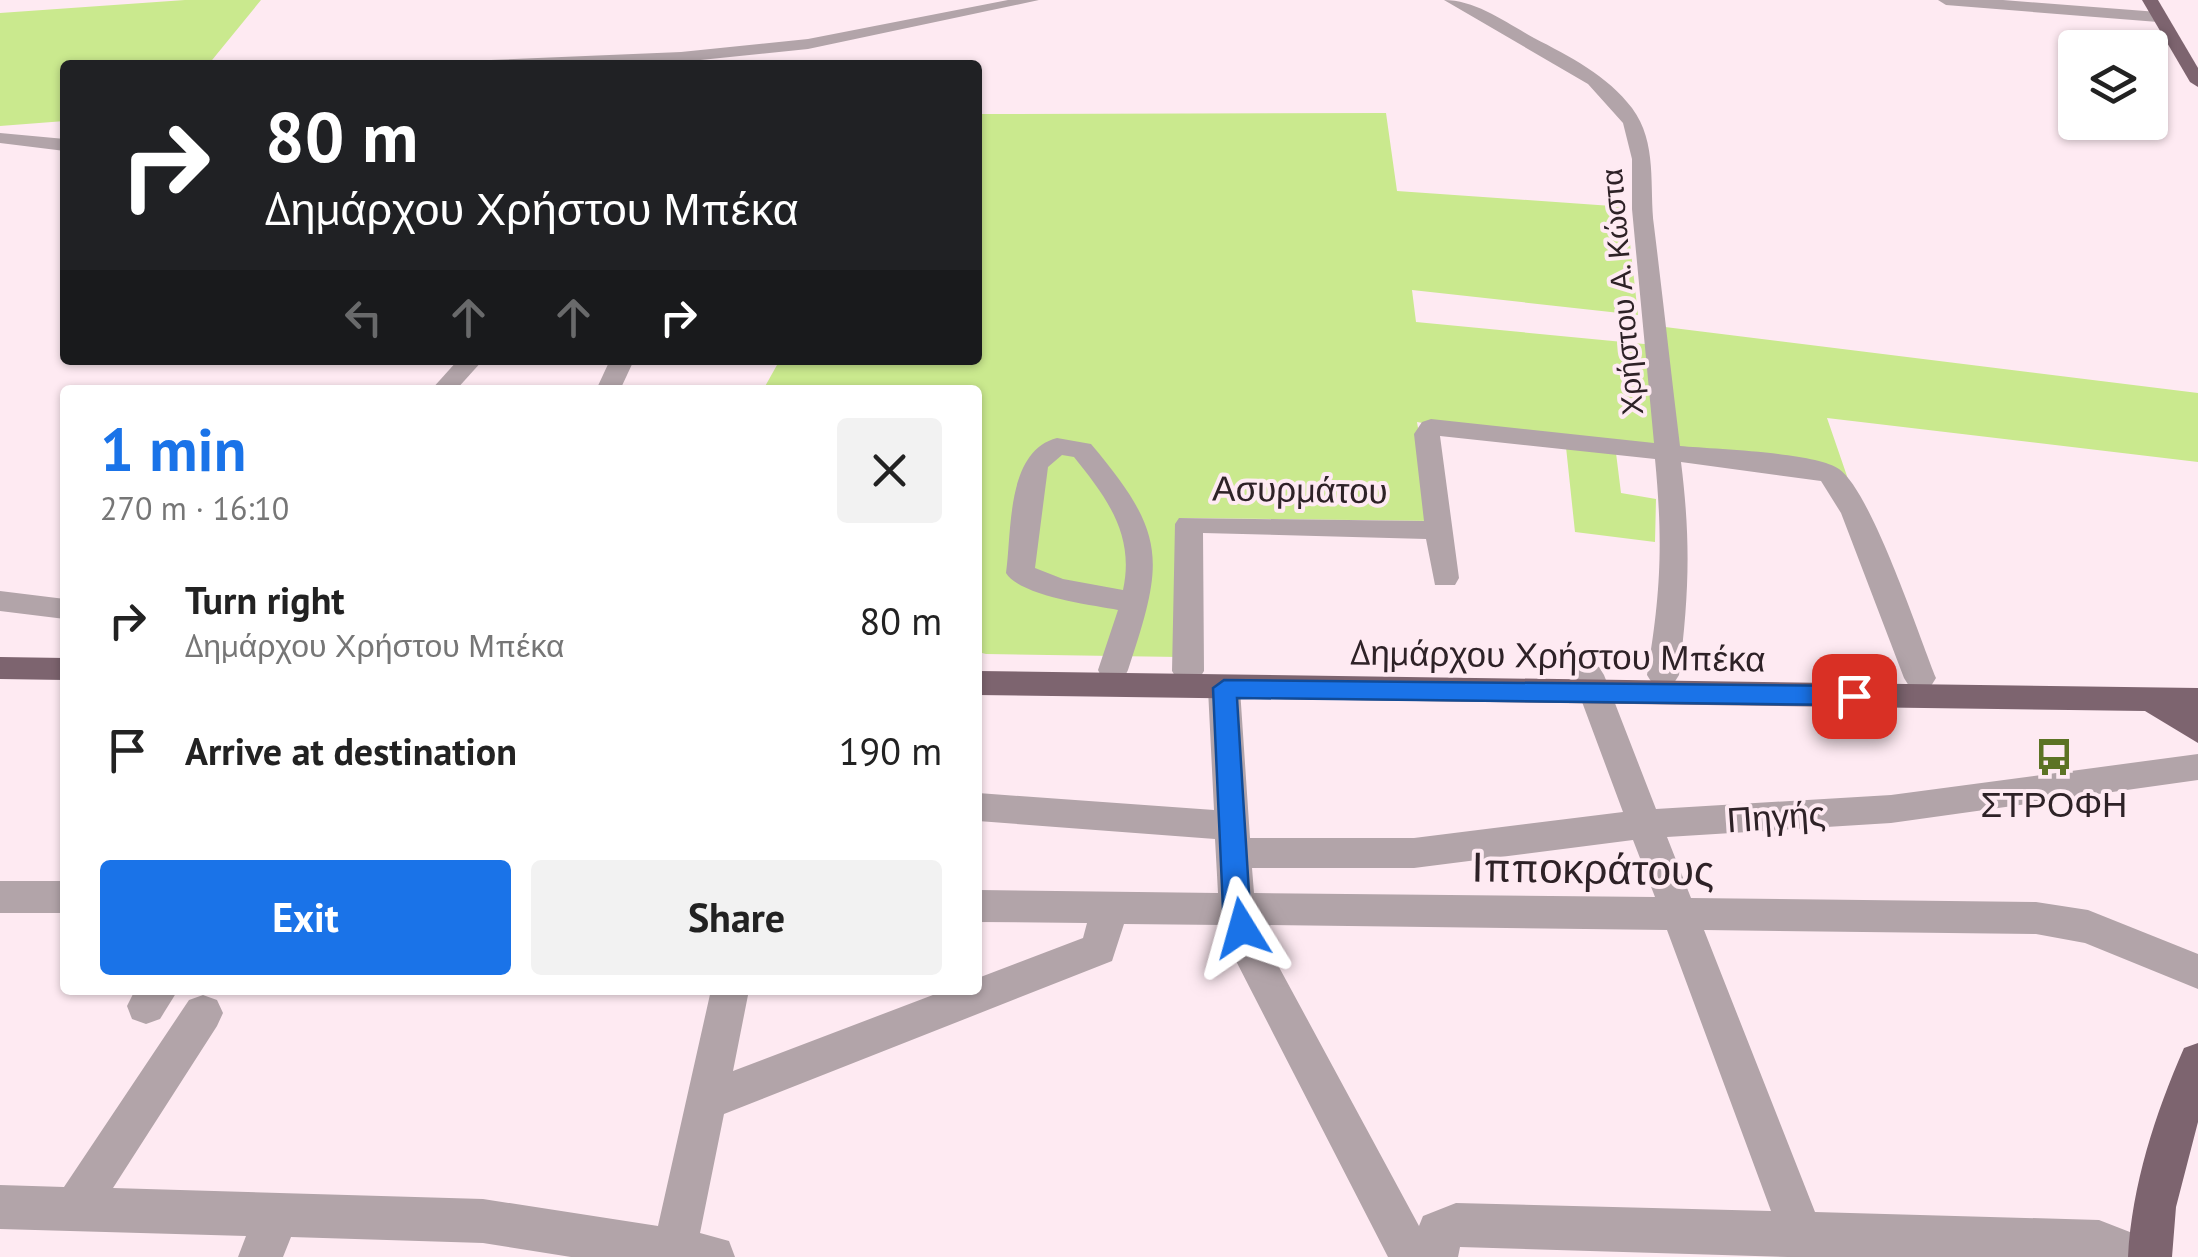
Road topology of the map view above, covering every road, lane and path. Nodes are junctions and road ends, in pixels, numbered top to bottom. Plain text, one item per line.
1 (1031, 0) edge
2 (1452, 0) edge
3 (1946, 0) edge
4 (2150, 0) edge
5 (2158, 17) junction
6 (610, 60) edge
7 (2198, 82) edge
8 (60, 124) edge
9 (0, 130) edge
10 (0, 138) edge
11 (60, 144) edge
12 (467, 365) edge
13 (448, 385) edge
14 (1668, 450) junction
15 (1437, 530) junction
16 (1445, 578) dead end
17 (0, 601) edge
18 (1136, 603) junction
19 (60, 607) edge
20 (0, 652) edge
21 (60, 652) edge
22 (982, 666) edge
23 (0, 668) edge
24 (60, 669) edge
25 (1113, 670) junction
26 (1188, 671) junction
27 (1663, 675) junction
28 (1920, 678) junction
29 (2198, 682) edge
30 (982, 684) edge
31 (1592, 684) junction
32 (1224, 688) junction
33 (2152, 700) junction
34 (2198, 700) edge
35 (2198, 730) edge
36 (2198, 767) edge
37 (982, 807) edge
38 (1646, 824) junction
39 (1233, 840) junction
40 (0, 897) edge
41 (60, 898) edge
42 (982, 906) edge
43 (1110, 908) junction
44 (1236, 909) junction
45 (1679, 914) junction
46 (2198, 972) edge
47 (982, 994) edge
48 (729, 995) edge
49 (980, 995) edge
50 (202, 1013) dead end
51 (2198, 1062) edge
52 (704, 1102) junction
53 (0, 1207) edge
54 (74, 1209) junction
55 (268, 1237) edge
56 (1806, 1246) edge
57 (687, 1255) edge
58 (1424, 1257) edge
59 (1436, 1257) edge
60 (2138, 1257) edge
61 (2150, 1257) edge

1 - 6 street
2 - 14 street, Χρήστου Α. Κώστα
3 - 5 street
4 - 5 main road
5 - 7 main road
8 - 9 street
10 - 11 street
12 - 13 street
14 - 15 street, Ασυρμάτου
14 - 27 street, Χρήστου Α. Κώστα
14 - 28 street
15 - 16 street, Ασυρμάτου
15 - 26 street, Ασυρμάτου
17 - 19 street
18 - 18 street
18 - 25 street
20 - 21 main road
22 - 25 main road, Δημάρχου Χρήστου Μπέκα
23 - 24 main road
25 - 26 main road, Δημάρχου Χρήστου Μπέκα
26 - 31 main road, Δημάρχου Χρήστου Μπέκα
27 - 28 main road, Δημάρχου Χρήστου Μπέκα
27 - 31 main road, Δημάρχου Χρήστου Μπέκα
28 - 29 main road, Δημάρχου Χρήστου Μπέκα
30 - 32 main road, Δημάρχου Χρήστου Μπέκα
31 - 32 main road, Δημάρχου Χρήστου Μπέκα
31 - 33 main road, Δημάρχου Χρήστου Μπέκα
31 - 38 street
32 - 39 street
33 - 34 main road, Δημάρχου Χρήστου Μπέκα
33 - 35 main road
36 - 38 street, Πηγής
37 - 39 street, Πηγής
38 - 39 street, Πηγής
38 - 45 street
39 - 44 street
40 - 41 street
42 - 43 street, Ιπποκράτους
43 - 44 street, Ιπποκράτους
43 - 47 street
44 - 45 street, Ιπποκράτους
44 - 58 street
45 - 46 street, Ιπποκράτους
45 - 56 street
48 - 52 street
49 - 52 street
50 - 54 street
51 - 61 main road
52 - 57 street
53 - 54 street
54 - 55 street
55 - 57 street
56 - 59 street
56 - 60 street

